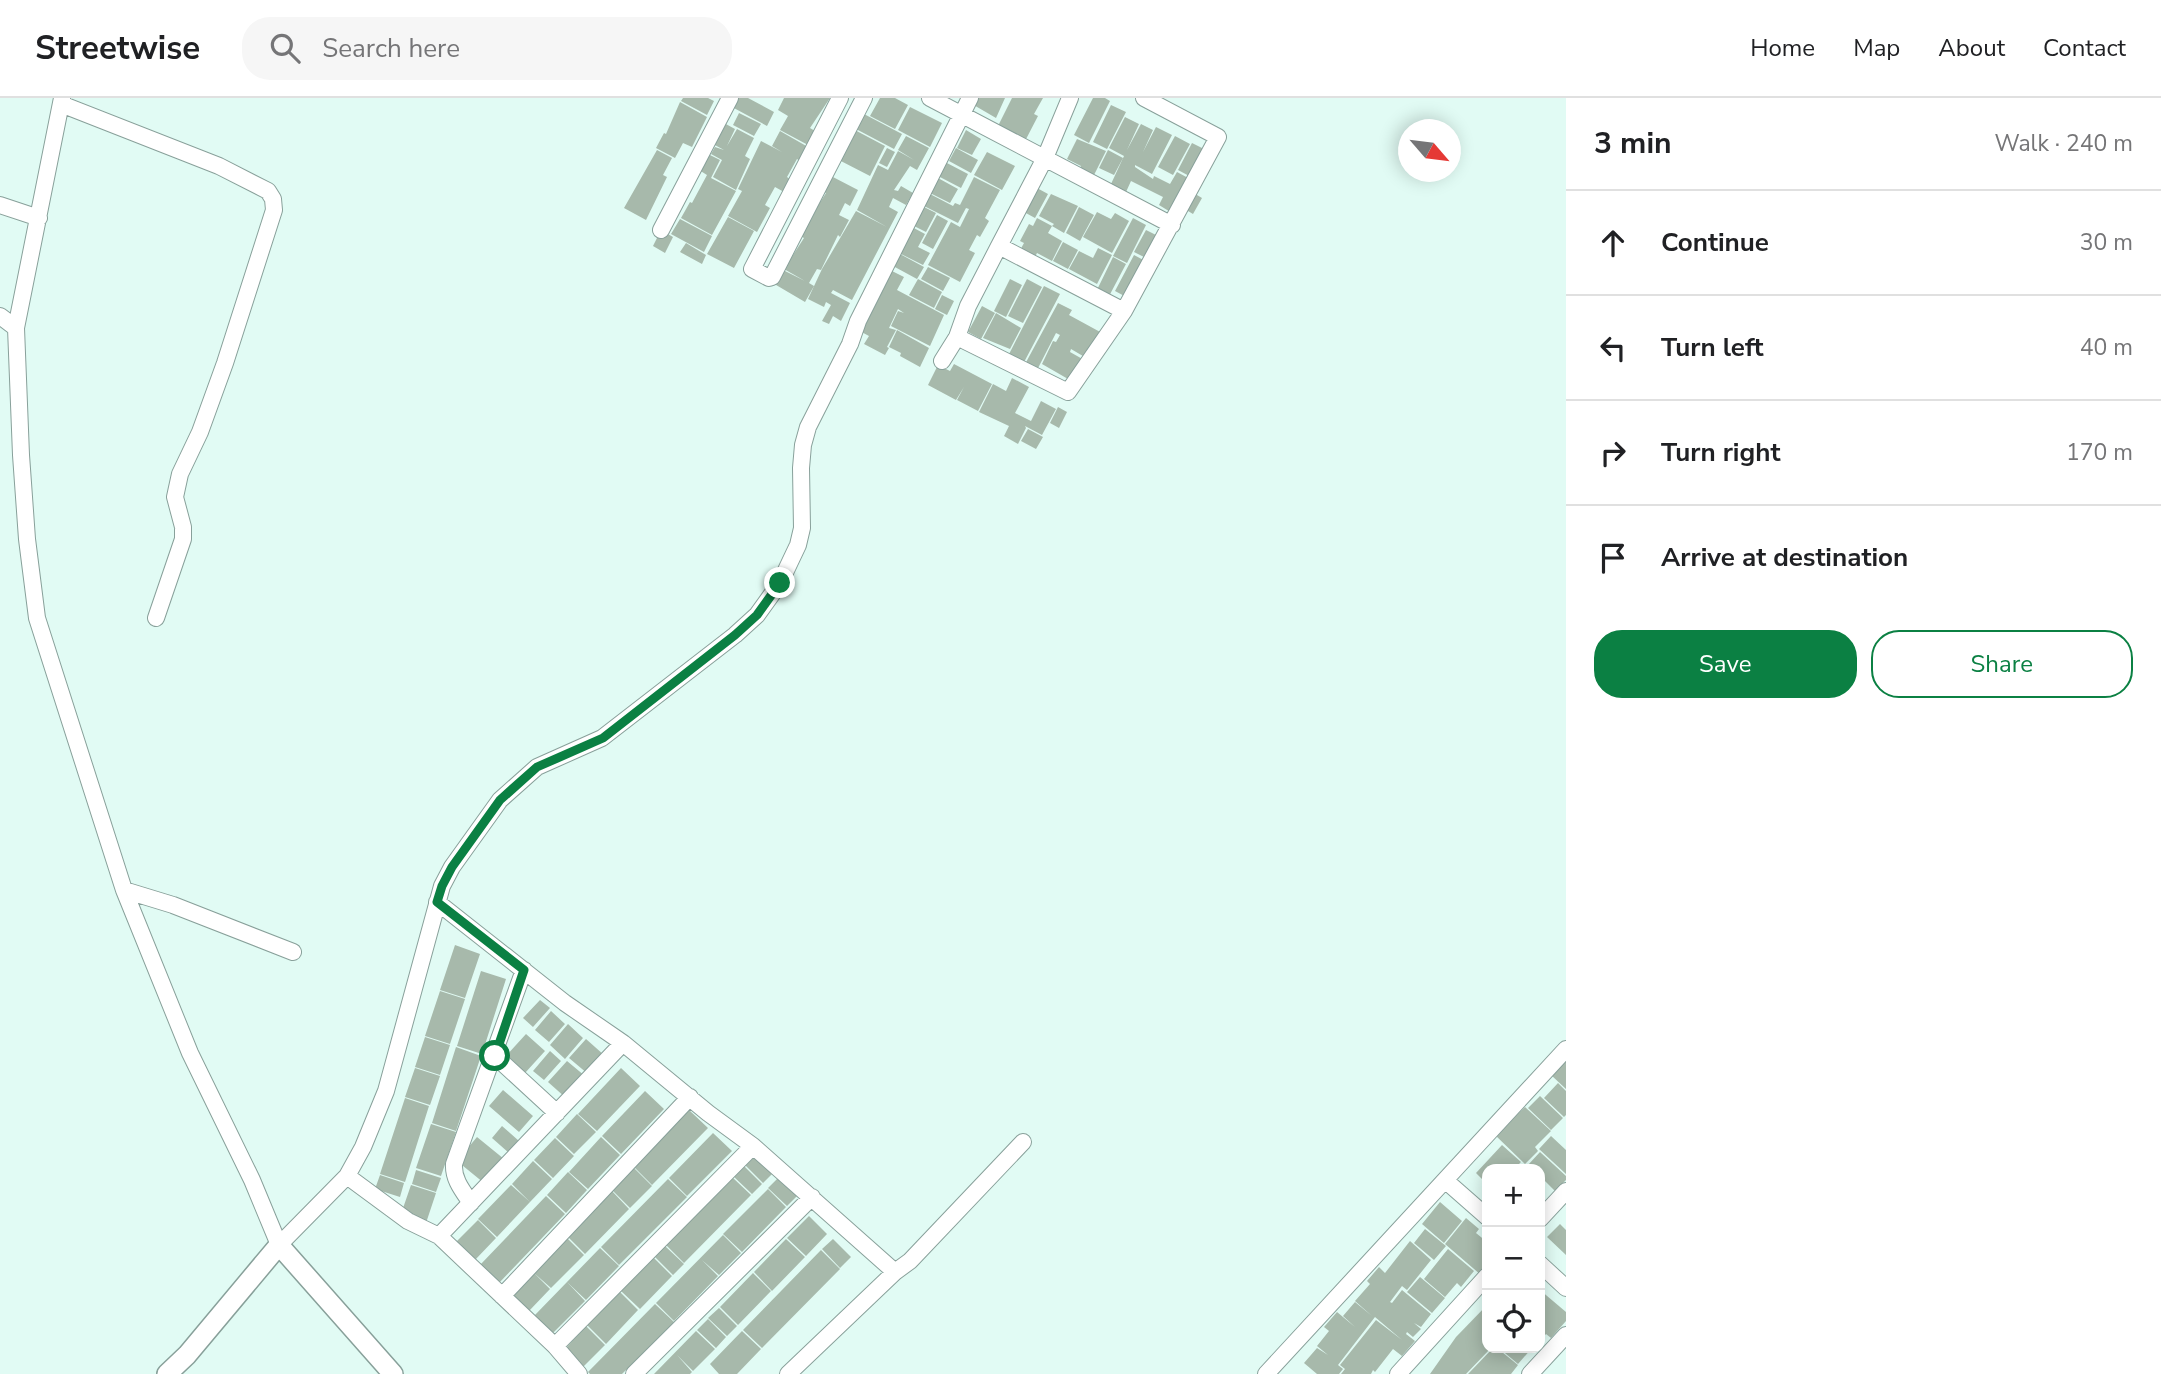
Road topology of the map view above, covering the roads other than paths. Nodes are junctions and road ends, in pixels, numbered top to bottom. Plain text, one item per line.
1 (730, 98) edge
2 (840, 98) edge
3 (864, 98) edge
4 (930, 98) edge
5 (970, 98) edge
6 (1070, 98) edge
7 (1144, 98) edge
8 (61, 101) edge
9 (962, 114) junction
10 (1045, 158) junction
11 (0, 205) edge
12 (39, 218) junction
13 (1172, 225) junction
14 (660, 230) dead end
15 (999, 246) junction
16 (1124, 311) junction
17 (0, 316) edge
18 (16, 328) junction
19 (957, 337) junction
20 (942, 361) dead end
21 (156, 618) dead end
22 (124, 890) junction
23 (437, 902) junction
24 (293, 953) dead end
25 (524, 970) junction
26 (623, 1042) junction
27 (1566, 1049) edge
28 (495, 1056) junction
29 (690, 1097) junction
30 (557, 1113) junction
31 (1023, 1142) dead end
32 (753, 1146) junction
33 (347, 1175) junction
34 (1446, 1181) junction
35 (1566, 1191) edge
36 (812, 1197) junction
37 (471, 1203) junction
38 (1482, 1213) edge
39 (1545, 1214) edge
40 (439, 1236) junction
41 (279, 1245) junction
42 (1545, 1269) edge
43 (895, 1272) junction
44 (1482, 1282) edge
45 (1566, 1288) edge
46 (502, 1296) junction
47 (1566, 1335) edge
48 (555, 1346) junction
49 (167, 1374) edge
50 (393, 1374) edge
51 (579, 1374) edge
52 (634, 1374) edge
53 (788, 1374) edge
54 (1265, 1374) edge
55 (1398, 1374) edge
56 (1530, 1374) edge

1 - 14 street
2 - 3 street
4 - 9 street
5 - 9 street
6 - 10 street
7 - 13 street
8 - 12 street
8 - 21 street
9 - 10 street
9 - 23 street
10 - 13 street
10 - 15 street
11 - 12 street
12 - 18 street
13 - 16 street
15 - 16 street
15 - 19 street
16 - 19 street
17 - 18 street
18 - 22 street
19 - 20 street
22 - 24 street
22 - 41 street
23 - 25 street
23 - 33 street
25 - 26 street
25 - 28 street
26 - 29 street
26 - 30 street
27 - 34 street
28 - 30 street
28 - 37 street
29 - 32 street
29 - 46 street
30 - 37 street
31 - 43 street
32 - 36 street
32 - 48 street
33 - 40 street
33 - 41 street
34 - 38 street
34 - 54 street
35 - 39 street
36 - 43 street
36 - 52 street
37 - 40 street
40 - 46 street
41 - 49 street
41 - 50 street
42 - 45 street
43 - 53 street
44 - 55 street
46 - 48 street
47 - 56 street
48 - 51 street

